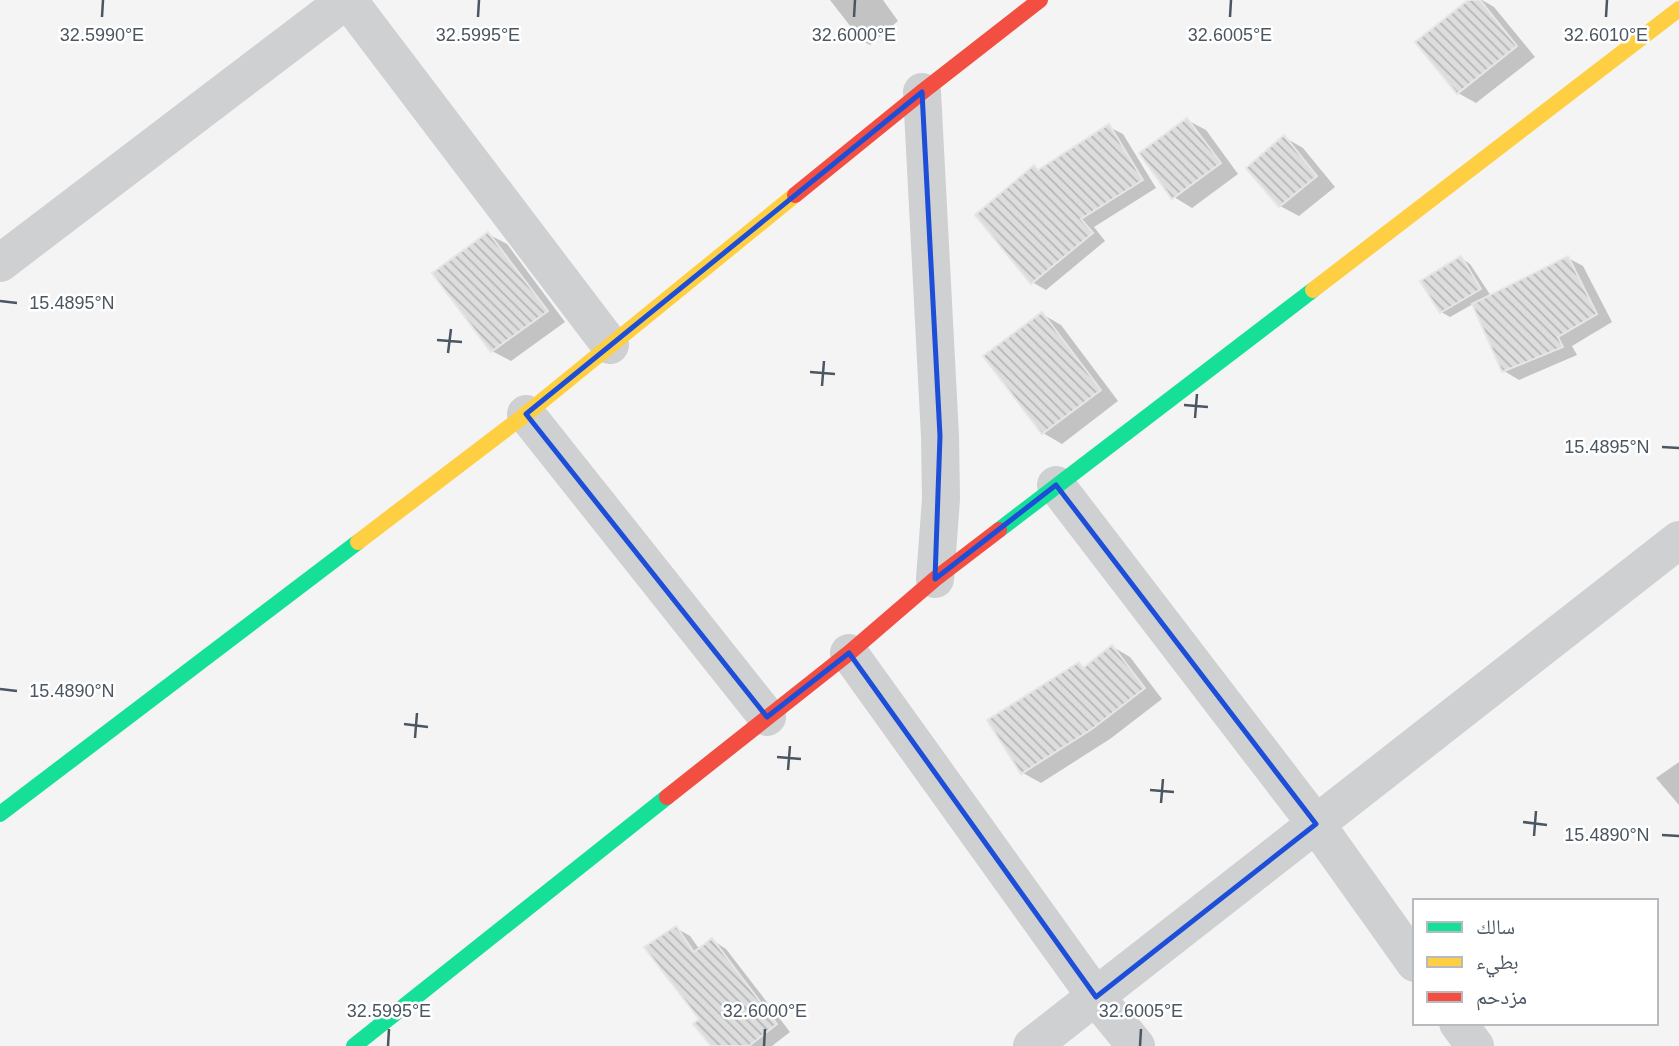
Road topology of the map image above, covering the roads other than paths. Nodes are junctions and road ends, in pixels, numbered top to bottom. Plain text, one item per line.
1 (347, 0) edge
2 (1040, 0) edge
3 (1679, 9) edge
4 (922, 92) junction
5 (0, 262) edge
6 (610, 345) junction
7 (526, 414) junction
8 (1056, 485) junction
9 (1679, 540) edge
10 (935, 579) junction
11 (849, 653) junction
12 (767, 718) junction
13 (0, 814) edge
14 (1315, 824) junction
15 (1413, 960) edge
16 (1096, 997) junction
17 (1459, 1025) edge
18 (354, 1046) edge
19 (1032, 1046) edge
20 (1136, 1046) edge
21 (1475, 1046) edge

1 - 5 street
1 - 6 street
2 - 4 street
3 - 8 street
4 - 6 street
4 - 10 street
6 - 7 street
7 - 12 street
7 - 13 street
8 - 10 street
8 - 14 street
9 - 14 street
10 - 11 street
11 - 12 street
11 - 16 street
12 - 18 street
14 - 15 street
14 - 16 street
16 - 19 street
16 - 20 street
17 - 21 street

